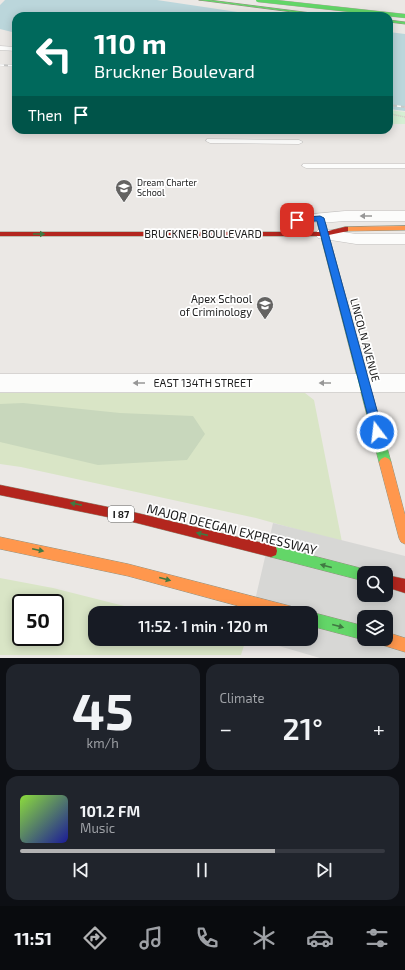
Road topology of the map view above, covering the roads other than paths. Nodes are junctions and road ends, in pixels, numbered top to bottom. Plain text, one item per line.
1 (193, 0) edge
2 (201, 0) edge
3 (225, 0) edge
4 (258, 0) edge
5 (295, 0) edge
6 (281, 12) edge
7 (300, 12) edge
8 (319, 12) edge
9 (335, 12) edge
10 (368, 12) edge
11 (393, 15) edge
12 (405, 16) edge
13 (393, 21) edge
14 (405, 22) edge
15 (393, 26) edge
16 (405, 28) edge
17 (0, 48) edge
18 (12, 49) edge
19 (210, 141) dead end
20 (299, 142) dead end
21 (306, 166) dead end
22 (405, 166) edge
23 (405, 216) edge
24 (319, 224) junction
25 (405, 228) edge
26 (0, 234) edge
27 (405, 239) edge
28 (0, 383) edge
29 (364, 383) junction
30 (405, 383) edge
31 (0, 490) edge
32 (405, 538) edge
33 (0, 543) edge
34 (357, 573) edge
35 (393, 583) edge
36 (405, 586) edge
37 (265, 606) edge
38 (318, 621) edge
39 (357, 631) edge
40 (393, 642) edge
41 (405, 645) edge

1 - 6 main road
2 - 7 main road
3 - 8 main road
4 - 10 main road, bridge
5 - 9 main road
11 - 12 main road, bridge
13 - 14 main road
15 - 16 main road
17 - 18 lane
19 - 20 lane
21 - 22 lane
23 -> 24 street, BRUCKNER BOULEVARD
24 - 25 main road
26 -> 24 main road, BRUCKNER BOULEVARD
24 - 27 street, BRUCKNER BOULEVARD
24 - 29 main road, LINCOLN AVENUE
29 -> 28 street, EAST 134TH STREET
29 - 30 street, EAST 134TH STREET
29 - 32 main road, LINCOLN AVENUE
34 -> 31 main road, MAJOR DEEGAN EXPRESSWAY / I 87
33 -> 37 main road
35 - 36 main road
38 -> 39 main road
40 - 41 main road

